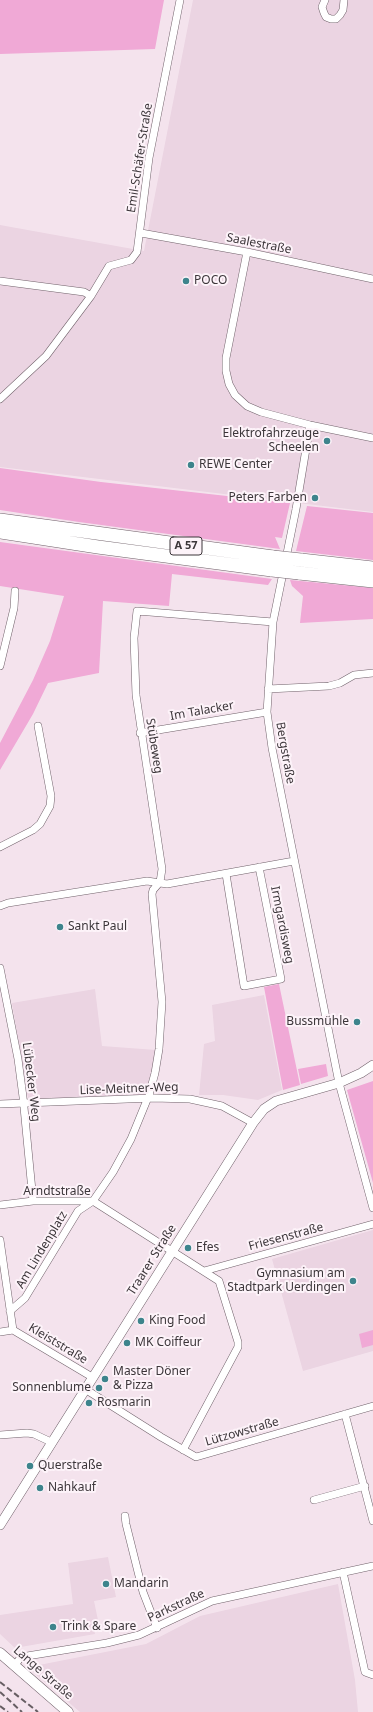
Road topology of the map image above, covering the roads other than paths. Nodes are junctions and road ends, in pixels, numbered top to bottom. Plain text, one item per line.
1 (180, 0) edge
2 (326, 0) edge
3 (344, 0) edge
4 (140, 233) junction
5 (247, 252) junction
6 (373, 279) edge
7 (0, 281) edge
8 (91, 296) junction
9 (0, 399) edge
10 (310, 425) junction
11 (373, 438) edge
12 (0, 520) edge
13 (0, 532) edge
14 (70, 537) junction
15 (300, 567) junction
16 (373, 568) edge
17 (373, 581) edge
18 (15, 591) dead end
19 (272, 622) junction
20 (0, 666) edge
21 (373, 673) edge
22 (268, 689) junction
23 (267, 712) junction
24 (38, 726) dead end
25 (140, 733) junction
26 (0, 847) edge
27 (294, 861) junction
28 (259, 867) junction
29 (226, 874) junction
30 (160, 882) junction
31 (0, 906) edge
32 (0, 968) edge
33 (373, 1065) edge
34 (339, 1083) junction
35 (148, 1099) junction
36 (24, 1103) junction
37 (0, 1104) edge
38 (253, 1123) junction
39 (32, 1201) junction
40 (93, 1201) junction
41 (0, 1205) edge
42 (373, 1208) edge
43 (373, 1224) edge
44 (0, 1240) edge
45 (172, 1252) junction
46 (204, 1271) junction
47 (10, 1311) junction
48 (14, 1330) junction
49 (0, 1332) edge
50 (92, 1377) junction
51 (85, 1389) junction
52 (373, 1406) edge
53 (345, 1414) junction
54 (0, 1435) edge
55 (50, 1442) junction
56 (183, 1450) junction
57 (365, 1486) junction
58 (314, 1500) dead end
59 (125, 1516) dead end
60 (373, 1521) edge
61 (0, 1525) edge
62 (373, 1566) edge
63 (342, 1572) junction
64 (157, 1628) junction
65 (0, 1653) edge
66 (15, 1665) junction
67 (373, 1676) edge
68 (68, 1712) edge

1 - 4 street, Emil-Schäfer-Straße
2 - 3 street
4 - 5 street, Saalestraße
4 - 8 street, Emil-Schäfer-Straße
5 - 6 street, Saalestraße
5 - 10 street
7 - 8 street
8 - 9 street, Emil-Schäfer-Straße
10 - 11 street
10 - 19 street, Bergstraße
12 - 14 highway, A 57
13 - 14 highway, A 57
14 - 15 highway, A 57, bridge
15 - 16 highway, A 57
15 - 17 highway, A 57
18 - 20 street
19 - 22 street, Bergstraße
19 - 25 street, Stübeweg
21 - 22 street
22 - 23 street, Bergstraße
23 - 25 street, Im Talacker
23 - 27 street, Bergstraße
24 - 26 street
25 - 30 street, Stübeweg
27 - 28 street
27 - 34 street, Bergstraße
28 - 29 street
28 - 29 street, Irmgardisweg
29 - 30 street
30 - 31 street
30 - 35 street, Am Lindenplatz
32 - 36 street, Lübecker Weg
33 - 34 street, Traarer Straße
34 - 38 street, Traarer Straße
34 - 42 street, Bergstraße
35 - 36 street, Lise-Meitner-Weg
35 - 38 street, Lise-Meitner-Weg
35 - 40 street, Am Lindenplatz
36 - 37 street, Lise-Meitner-Weg
36 - 39 street, Lübecker Weg
38 - 45 street, Traarer Straße
39 - 40 street, Arndtstraße
39 - 41 street, Arndtstraße
40 - 45 street, Arndtstraße
40 - 47 street, Am Lindenplatz
43 - 46 street, Friesenstraße
44 - 47 street, Kleiststraße
45 - 46 street, Arndtstraße
45 - 50 street, Traarer Straße
46 - 56 street, Arndtstraße
47 - 48 street, Kleiststraße
48 - 49 street, Kleiststraße
48 - 50 street, Kleiststraße
50 - 51 street, Traarer Straße
51 - 55 street, Traarer Straße
51 - 56 street, Lützowstraße
52 - 53 street, Lützowstraße
53 - 56 street, Lützowstraße
53 - 57 street
54 - 55 street
55 - 61 street, Traarer Straße
57 - 58 street
57 - 60 street
59 - 64 street
62 - 63 street, Parkstraße
63 - 64 street, Parkstraße
63 - 67 street
64 - 66 street, Parkstraße
65 - 66 main road, Lange Straße
66 - 68 main road, Lange Straße

